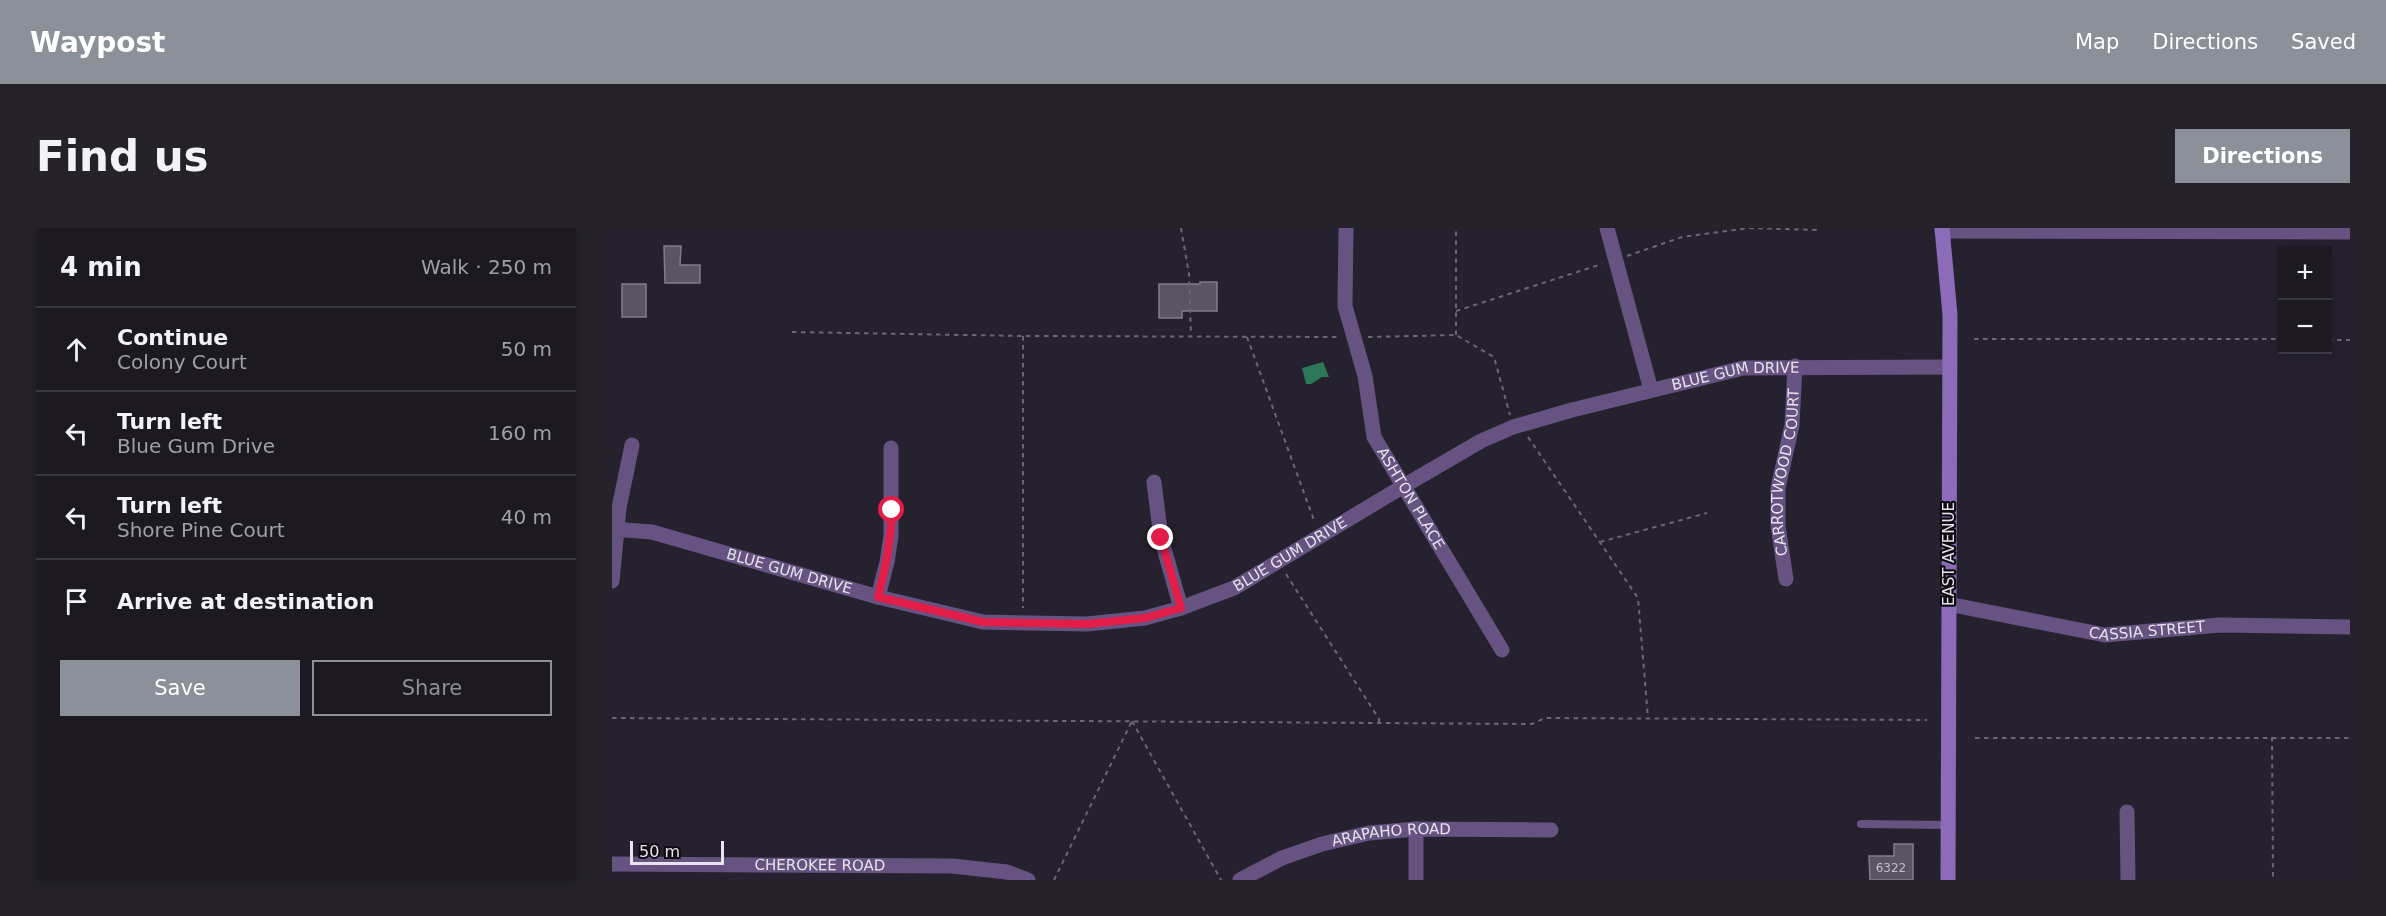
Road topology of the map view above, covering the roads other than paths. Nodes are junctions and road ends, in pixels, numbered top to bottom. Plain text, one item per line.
1 (1346, 228) edge
2 (1607, 228) edge
3 (1942, 230) edge
4 (2350, 232) edge
5 (1795, 366) junction
6 (1950, 367) junction
7 (1652, 390) junction
8 (632, 445) dead end
9 (891, 447) dead end
10 (1154, 482) dead end
11 (1402, 487) junction
12 (614, 528) edge
13 (1786, 579) dead end
14 (612, 581) edge
15 (878, 597) junction
16 (1948, 604) junction
17 (1181, 608) junction
18 (2350, 627) edge
19 (1502, 650) dead end
20 (2127, 813) dead end
21 (1861, 824) dead end
22 (1948, 825) junction
23 (1416, 829) junction
24 (1551, 830) dead end
25 (612, 864) edge
26 (1028, 880) edge
27 (1240, 880) edge
28 (1416, 880) edge
29 (1948, 880) edge
30 (2128, 880) edge

1 - 11 street, ASHTON PLACE
2 - 7 street
3 - 4 street
3 - 6 main road, EAST AVENUE
5 - 6 street, BLUE GUM DRIVE
5 - 7 street, BLUE GUM DRIVE
5 - 13 street, CARROTWOOD COURT
6 - 16 main road, EAST AVENUE
7 - 11 street, BLUE GUM DRIVE
8 - 12 street
9 - 15 street
10 - 17 street
11 - 17 street, BLUE GUM DRIVE
11 - 19 street, ASHTON PLACE
12 - 14 street
12 - 15 street, BLUE GUM DRIVE
15 - 17 street, BLUE GUM DRIVE
16 - 18 street, CASSIA STREET
16 - 22 main road, EAST AVENUE
20 - 30 street
21 - 22 lane
22 - 29 main road, EAST AVENUE
23 - 24 street, ARAPAHO ROAD
23 - 27 street, ARAPAHO ROAD
23 - 28 street
25 - 26 street, CHEROKEE ROAD

